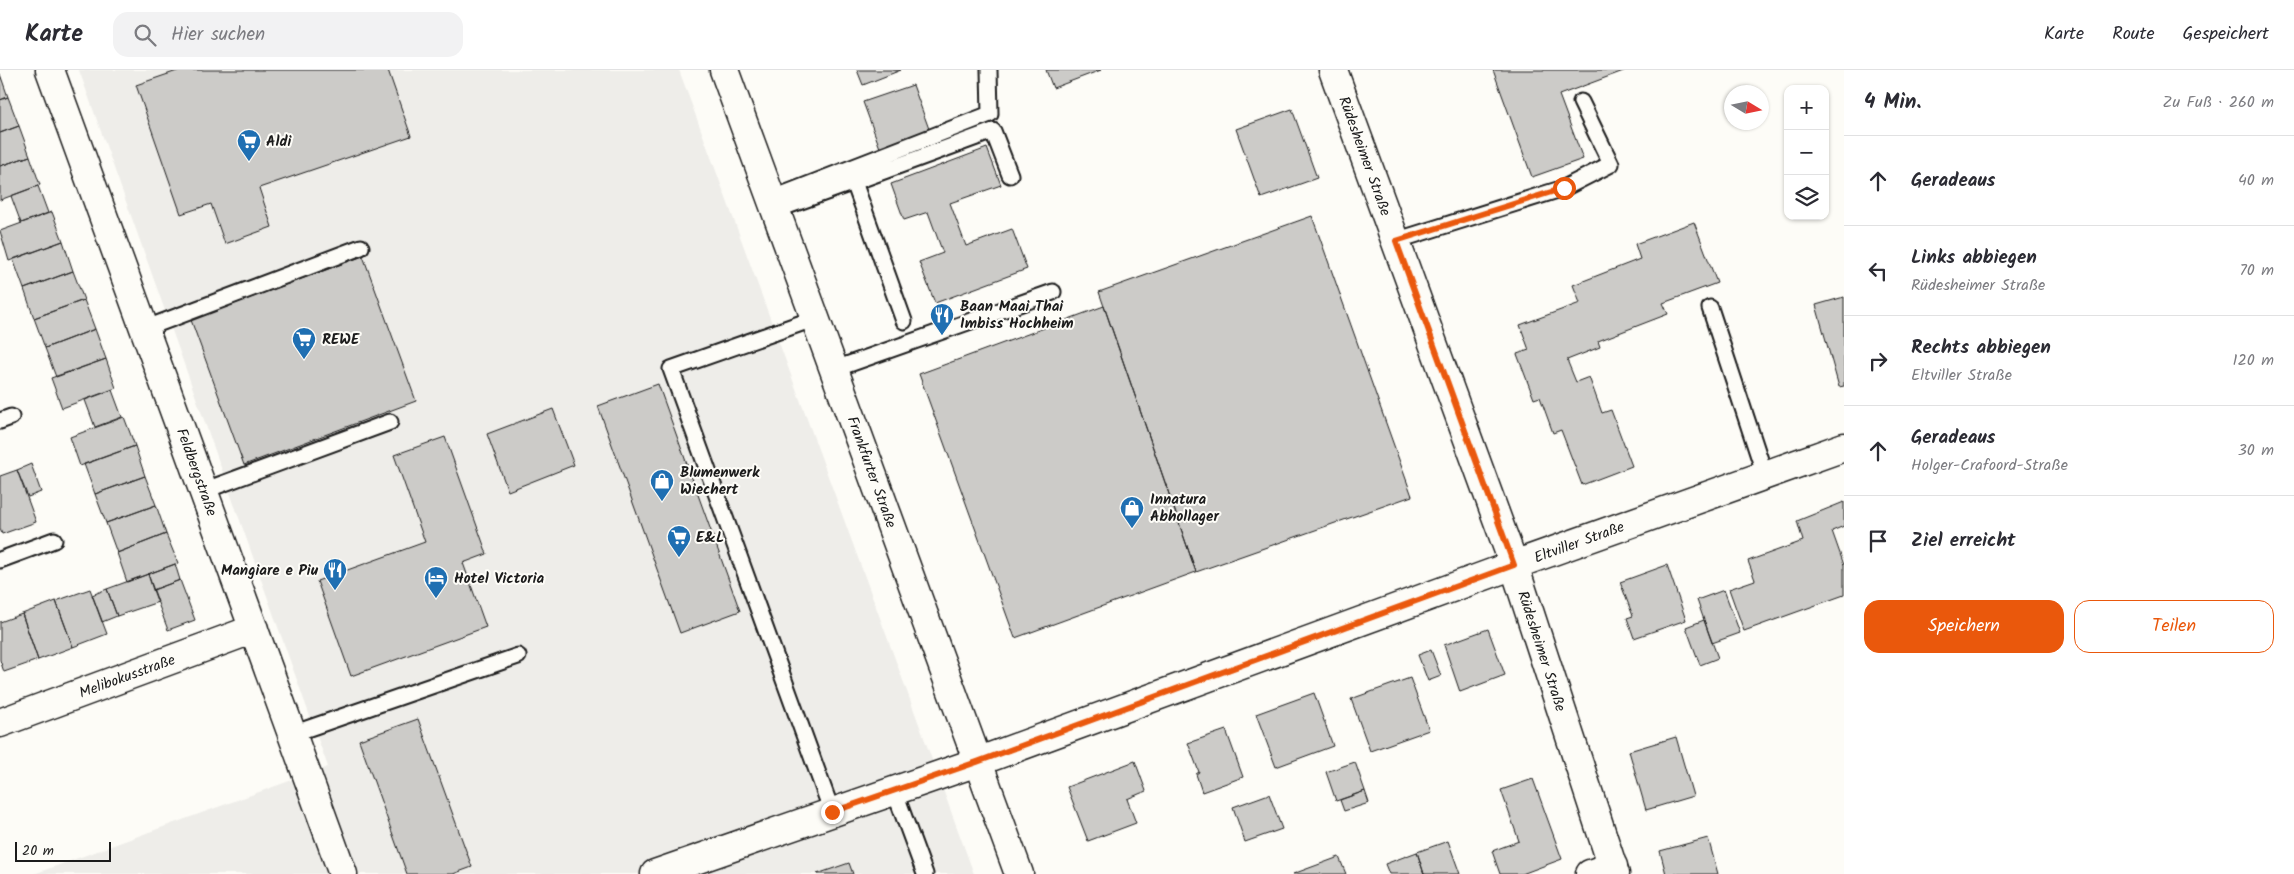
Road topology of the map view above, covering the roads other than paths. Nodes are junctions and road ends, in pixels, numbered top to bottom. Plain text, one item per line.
1 (50, 70) edge
2 (724, 70) edge
3 (989, 70) edge
4 (1333, 70) edge
5 (1581, 102) dead end
6 (1010, 175) dead end
7 (854, 182) junction
8 (774, 204) junction
9 (1396, 241) junction
10 (361, 247) dead end
11 (1052, 292) dead end
12 (1710, 308) dead end
13 (816, 318) junction
14 (904, 320) dead end
15 (144, 330) junction
16 (835, 369) junction
17 (390, 422) dead end
18 (1844, 447) edge
19 (1765, 475) junction
20 (203, 491) junction
21 (54, 540) dead end
22 (0, 560) edge
23 (1514, 565) junction
24 (254, 629) junction
25 (518, 656) dead end
26 (0, 723) edge
27 (292, 734) junction
28 (977, 762) junction
29 (894, 790) junction
30 (832, 812) junction
31 (1606, 871) edge
32 (343, 874) edge
33 (656, 874) edge
34 (925, 874) edge
35 (1019, 874) edge

1 - 15 street, Feldbergstraße
2 - 8 street, Frankfurter Straße
3 - 8 lane
4 - 9 street, Rüdesheimer Straße
5 - 9 lane
6 - 7 lane
7 - 8 lane
7 - 14 lane
8 - 13 street, Frankfurter Straße
9 - 23 street, Rüdesheimer Straße
10 - 15 lane
11 - 16 lane
12 - 19 lane
13 - 16 street, Frankfurter Straße
13 - 30 lane
15 - 20 street, Feldbergstraße
16 - 28 street, Frankfurter Straße
17 - 20 lane
18 - 19 street, Eltviller Straße
19 - 23 street, Eltviller Straße
20 - 24 street, Feldbergstraße
21 - 22 lane
23 - 28 street, Eltviller Straße
23 - 31 street, Rüdesheimer Straße
24 - 26 street, Melibokusstraße
24 - 27 street, Feldbergstraße
25 - 27 lane
27 - 32 street, Feldbergstraße
28 - 29 street, Eltviller Straße
28 - 35 street, Frankfurter Straße
29 - 30 street, Eltviller Straße
29 - 34 lane
30 - 33 street, Eltviller Straße

